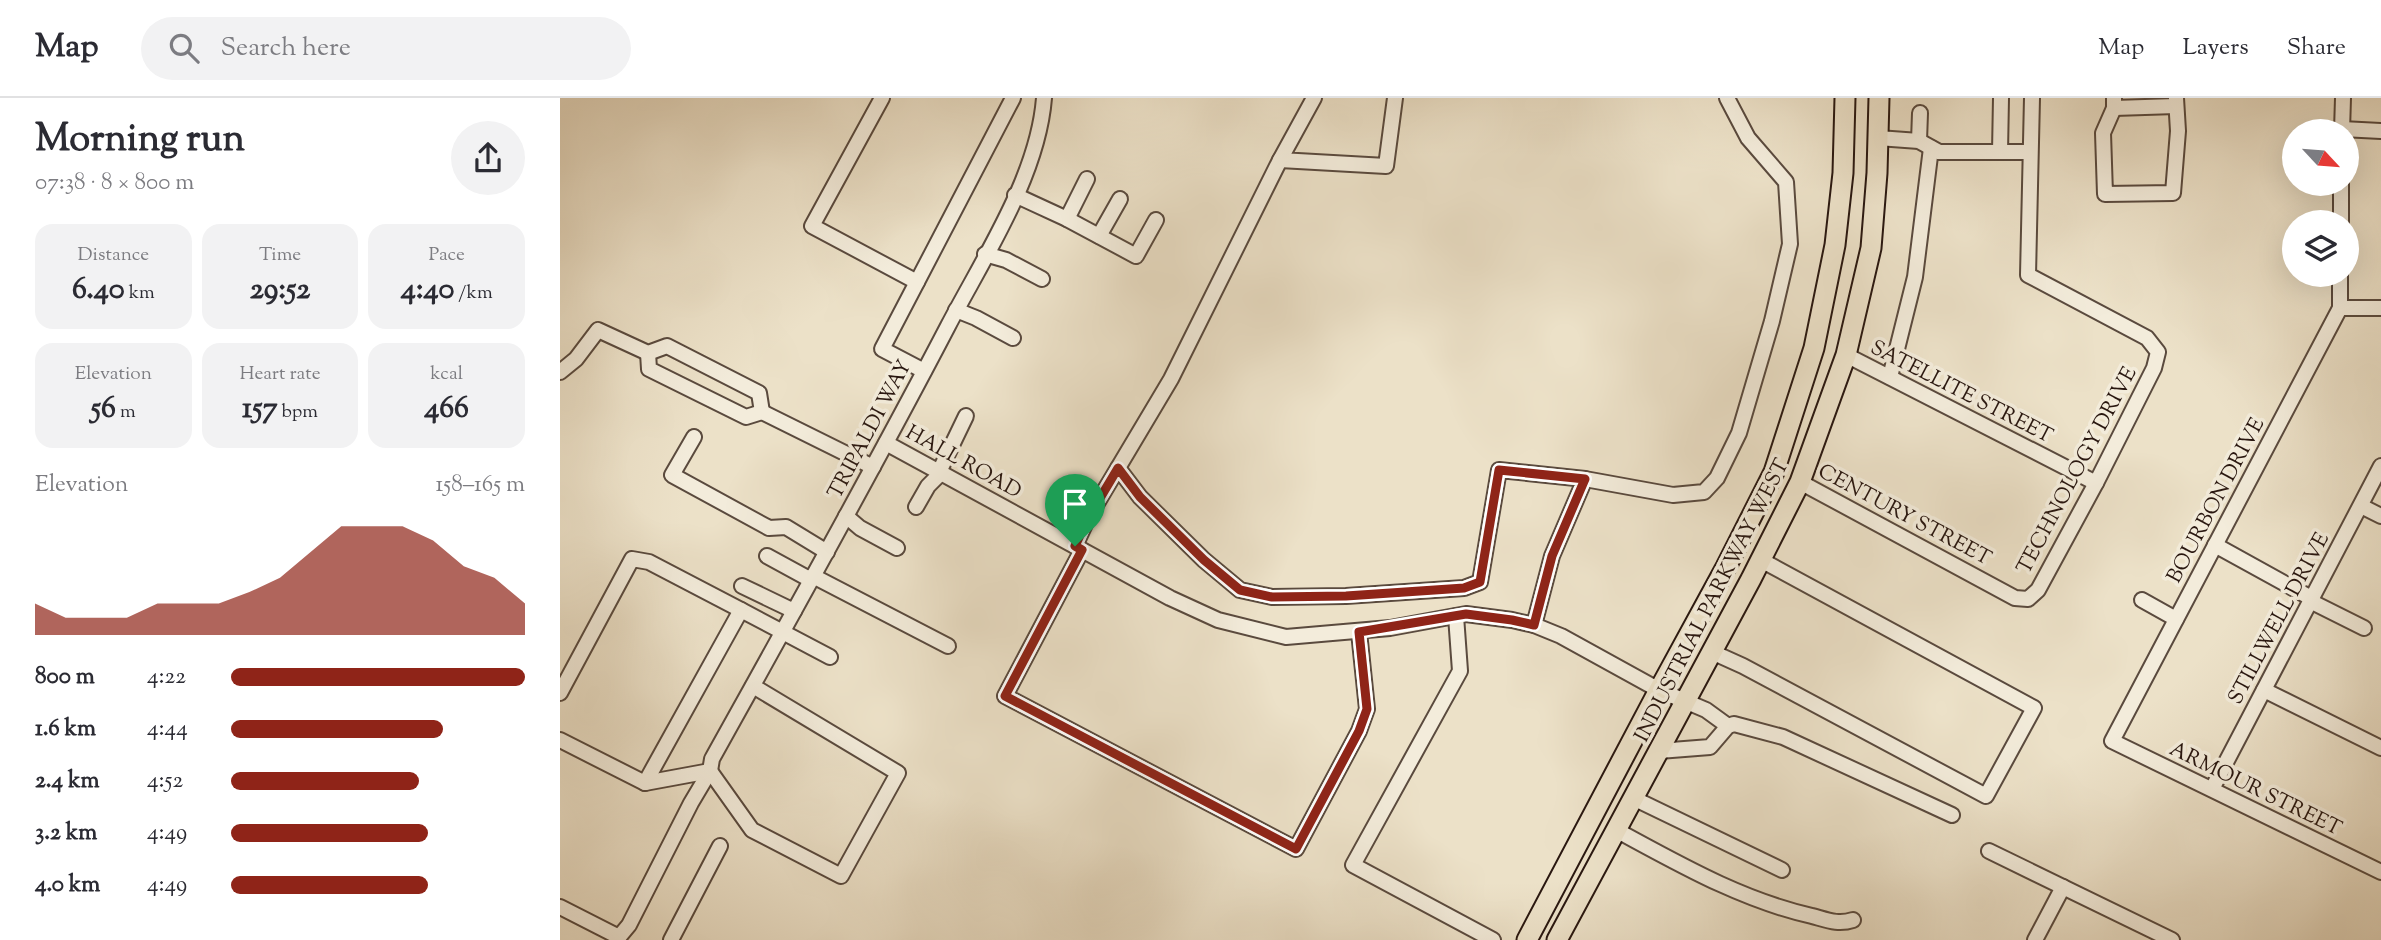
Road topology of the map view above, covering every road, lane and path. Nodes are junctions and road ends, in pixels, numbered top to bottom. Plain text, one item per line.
1 (882, 98) edge
2 (1013, 98) edge
3 (1032, 98) edge
4 (1044, 98) edge
5 (1314, 98) edge
6 (1395, 98) edge
7 (1727, 98) edge
8 (1845, 98) edge
9 (1879, 98) edge
10 (2001, 98) edge
11 (2032, 98) edge
12 (2343, 98) edge
13 (2176, 102) edge
14 (2114, 103) edge
15 (1920, 113) dead end
16 (2342, 119) edge
17 (2359, 130) edge
18 (2381, 131) edge
19 (1878, 138) junction
20 (1925, 144) junction
21 (2000, 152) junction
22 (2031, 152) junction
23 (1280, 160) junction
24 (1087, 180) dead end
25 (1016, 195) junction
26 (1120, 199) dead end
27 (1067, 219) junction
28 (1156, 220) dead end
29 (1099, 236) junction
30 (985, 254) junction
31 (1042, 279) dead end
32 (917, 282) junction
33 (2340, 287) edge
34 (2340, 308) junction
35 (2381, 308) edge
36 (956, 310) junction
37 (1013, 338) dead end
38 (648, 353) junction
39 (1846, 355) junction
40 (925, 371) junction
41 (560, 372) edge
42 (1889, 377) junction
43 (762, 412) junction
44 (966, 416) dead end
45 (694, 437) dead end
46 (886, 443) junction
47 (2381, 466) edge
48 (873, 467) junction
49 (1118, 468) junction
50 (940, 472) junction
51 (1585, 479) junction
52 (1800, 482) junction
53 (2096, 483) junction
54 (2361, 506) junction
55 (916, 507) dead end
56 (846, 516) junction
57 (2381, 516) edge
58 (2215, 545) junction
59 (897, 548) dead end
60 (1079, 548) junction
61 (827, 552) junction
62 (767, 556) dead end
63 (1761, 560) junction
64 (812, 578) junction
65 (742, 586) dead end
66 (2028, 599) joint
67 (2310, 599) junction
68 (2142, 600) dead end
69 (741, 610) junction
70 (794, 611) junction
71 (1456, 616) junction
72 (2176, 619) junction
73 (1534, 625) junction
74 (2364, 628) dead end
75 (782, 632) junction
76 (1359, 632) junction
77 (948, 646) dead end
78 (1712, 652) junction
79 (830, 657) dead end
80 (752, 686) junction
81 (1659, 690) junction
82 (2264, 690) junction
83 (560, 693) edge
84 (1686, 702) junction
85 (1727, 726) junction
86 (560, 740) edge
87 (2112, 741) joint
88 (2381, 748) edge
89 (1659, 751) junction
90 (710, 771) junction
91 (645, 783) junction
92 (2212, 789) junction
93 (1633, 798) junction
94 (1952, 815) dead end
95 (1616, 830) junction
96 (720, 846) dead end
97 (1989, 851) dead end
98 (1782, 870) dead end
99 (2381, 872) edge
100 (2063, 887) junction
101 (560, 906) edge
102 (1853, 920) dead end
103 (618, 939) edge
104 (671, 940) edge
105 (1493, 940) edge
106 (1527, 940) edge
107 (1557, 940) edge
108 (2035, 940) edge
109 (2172, 940) edge

1 - 32 street
2 - 32 street
3 - 4 street
4 - 25 street, TRIPALDI WAY
5 - 23 street
6 - 23 street
7 - 51 street
8 - 81 main road, INDUSTRIAL PARKWAY WEST
9 - 19 main road, INDUSTRIAL PARKWAY WEST
10 - 21 street
11 - 22 street, TECHNOLOGY DRIVE
12 - 16 street
13 - 14 street
13 - 14 street
15 - 20 street
17 - 18 street
19 - 20 street
19 - 39 main road, INDUSTRIAL PARKWAY WEST
20 - 21 street
20 - 42 street
21 - 22 street
22 - 53 street, TECHNOLOGY DRIVE
23 - 49 street
24 - 27 street
25 - 27 street
25 - 30 street, TRIPALDI WAY
26 - 29 street
27 - 29 street
28 - 29 street
30 - 31 street
30 - 36 street, TRIPALDI WAY
32 - 40 street
33 - 34 street, BOURBON DRIVE
34 - 35 street
34 - 58 street, BOURBON DRIVE
36 - 37 street
36 - 40 street, TRIPALDI WAY
38 - 41 street
38 - 43 street
38 - 43 street
39 - 42 street, SATELLITE STREET
39 - 52 main road, INDUSTRIAL PARKWAY WEST
40 - 46 street, TRIPALDI WAY
42 - 53 street, SATELLITE STREET
43 - 48 street
44 - 50 street
45 - 61 street
46 - 48 street, TRIPALDI WAY
46 - 50 street, HALL ROAD
47 - 54 street, STILLWELL DRIVE
48 - 56 street, TRIPALDI WAY
49 - 51 street
49 - 60 street
50 - 55 street
50 - 60 street, HALL ROAD
51 - 73 street
52 - 63 main road, INDUSTRIAL PARKWAY WEST
52 - 66 street, CENTURY STREET
53 - 66 street, TECHNOLOGY DRIVE
54 - 57 street
54 - 67 street, STILLWELL DRIVE
56 - 59 street
56 - 61 street, TRIPALDI WAY
58 - 67 street
58 - 72 street, BOURBON DRIVE
60 - 76 street, HALL ROAD
60 - 76 street
61 - 64 street, TRIPALDI WAY
62 - 64 street
63 - 78 main road, INDUSTRIAL PARKWAY WEST
63 - 78 street
64 - 70 street, TRIPALDI WAY
64 - 77 street
65 - 70 street
67 - 74 street
67 - 82 street, STILLWELL DRIVE
68 - 72 street
69 - 75 street
69 - 83 street
69 - 91 street
70 - 75 street, TRIPALDI WAY
71 - 73 street, HALL ROAD
71 - 76 street, HALL ROAD
71 - 105 street
72 - 87 street, BOURBON DRIVE
73 - 81 street, HALL ROAD
75 - 79 street
75 - 80 street, TRIPALDI WAY
78 - 84 main road, INDUSTRIAL PARKWAY WEST
80 - 90 street, TRIPALDI WAY
80 - 90 street
81 - 84 street, HALL ROAD
81 - 106 main road, INDUSTRIAL PARKWAY WEST
82 - 88 street
82 - 92 street, STILLWELL DRIVE
84 - 85 street, HALL ROAD
84 - 89 main road, INDUSTRIAL PARKWAY WEST
85 - 89 street
85 - 94 street
86 - 91 street
87 - 92 street, ARMOUR STREET
89 - 93 main road, INDUSTRIAL PARKWAY WEST
90 - 91 street
90 - 103 street, TRIPALDI WAY
92 - 99 street, ARMOUR STREET
93 - 95 main road, INDUSTRIAL PARKWAY WEST
93 - 98 street
95 - 102 street
95 - 107 main road, INDUSTRIAL PARKWAY WEST
96 - 104 street
97 - 100 street
100 - 108 street
100 - 109 street
101 - 103 street

